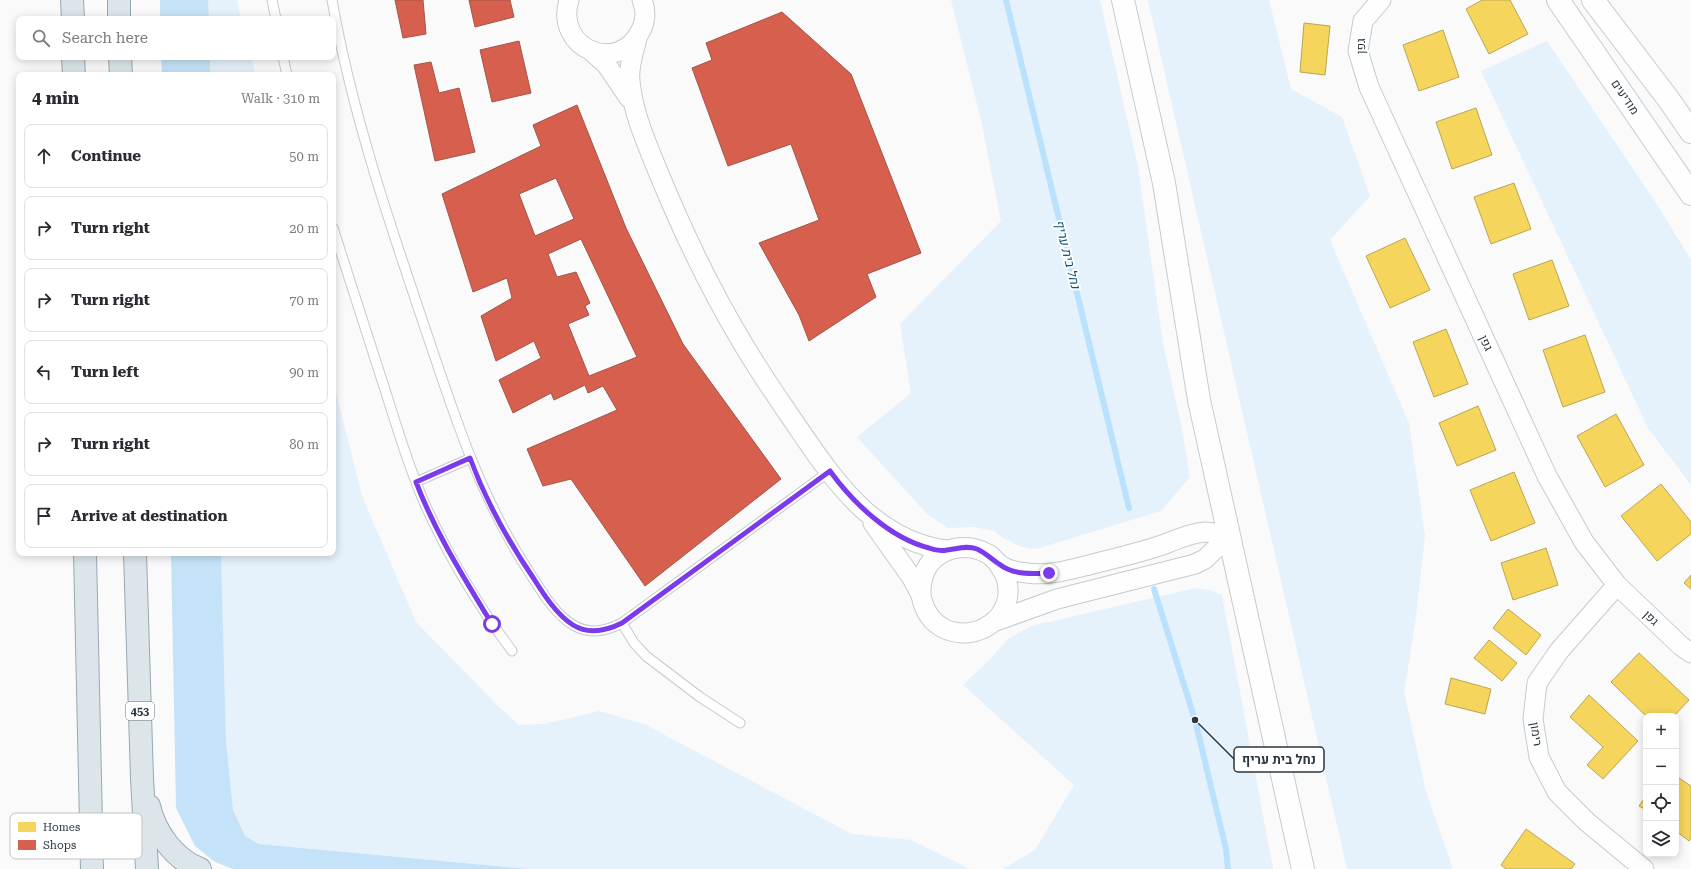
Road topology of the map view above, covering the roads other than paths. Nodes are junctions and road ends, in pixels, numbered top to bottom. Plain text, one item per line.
1 (72, 0) edge
2 (119, 0) edge
3 (272, 0) edge
4 (332, 0) edge
5 (569, 0) edge
6 (642, 0) edge
7 (1123, 0) edge
8 (1381, 0) edge
9 (1558, 0) edge
10 (1593, 0) edge
11 (73, 16) edge
12 (119, 16) edge
13 (275, 16) edge
14 (335, 16) edge
15 (336, 20) edge
16 (637, 38) junction
17 (590, 50) junction
18 (74, 60) edge
19 (120, 60) edge
20 (284, 60) edge
21 (74, 72) edge
22 (121, 72) edge
23 (286, 72) edge
24 (635, 110) junction
25 (1691, 132) edge
26 (1691, 194) edge
27 (336, 237) edge
28 (470, 458) junction
29 (830, 471) junction
30 (416, 482) junction
31 (864, 510) junction
32 (1229, 536) junction
33 (946, 550) junction
34 (85, 556) edge
35 (135, 556) edge
36 (999, 565) junction
37 (1617, 585) junction
38 (921, 595) junction
39 (993, 622) junction
40 (622, 623) junction
41 (512, 651) dead end
42 (1691, 652) edge
43 (740, 723) dead end
44 (142, 778) junction
45 (91, 813) edge
46 (92, 859) edge
47 (92, 869) edge
48 (147, 869) edge
49 (200, 869) edge
50 (1303, 869) edge
51 (1644, 869) edge

1 - 11 main road
2 - 12 main road
3 - 13 lane
4 - 14 lane
5 - 17 street
6 - 16 street
7 - 32 street
8 - 37 street, גפן
9 - 26 street, מודיעים
10 - 25 street
15 - 28 lane
16 - 17 street
16 - 24 street
17 - 24 street
18 - 21 main road
19 - 22 main road
20 - 23 lane
24 - 29 street
27 - 30 lane
28 - 30 lane
28 - 40 lane
29 - 31 street
29 - 40 lane
30 - 41 lane
31 - 33 street
31 - 38 street
32 - 36 street
32 - 39 street
32 - 50 street
33 - 36 street
33 - 38 street
34 - 45 main road
35 - 44 main road, 453
36 - 39 street
37 - 42 street, גפן
37 - 51 street, רימון
38 - 39 street
40 - 43 lane
44 - 48 main road, 453
44 - 49 main road
46 - 47 main road

